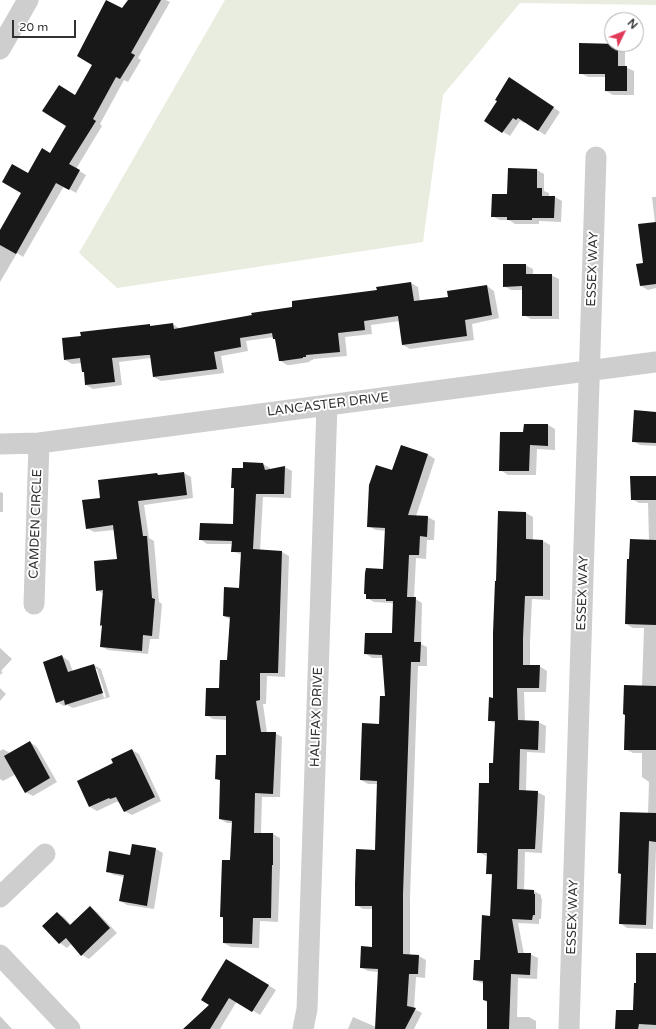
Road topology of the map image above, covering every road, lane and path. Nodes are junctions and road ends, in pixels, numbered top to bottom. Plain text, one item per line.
1 (28, 0) edge
2 (0, 49) edge
3 (596, 157) dead end
4 (656, 362) edge
5 (590, 371) junction
6 (327, 405) junction
7 (39, 443) junction
8 (0, 444) edge
9 (34, 604) dead end
10 (45, 854) dead end
11 (0, 898) edge
12 (0, 956) edge
13 (70, 1029) edge
14 (303, 1029) edge
15 (570, 1029) edge

1 - 2 street
3 - 5 street, ESSEX WAY
4 - 5 street, LANCASTER DRIVE
5 - 6 street, LANCASTER DRIVE
5 - 15 street, ESSEX WAY
6 - 7 street, LANCASTER DRIVE
6 - 14 street, HALIFAX DRIVE
7 - 8 street, LANCASTER DRIVE
7 - 9 street, CAMDEN CIRCLE
10 - 11 street
12 - 13 street

